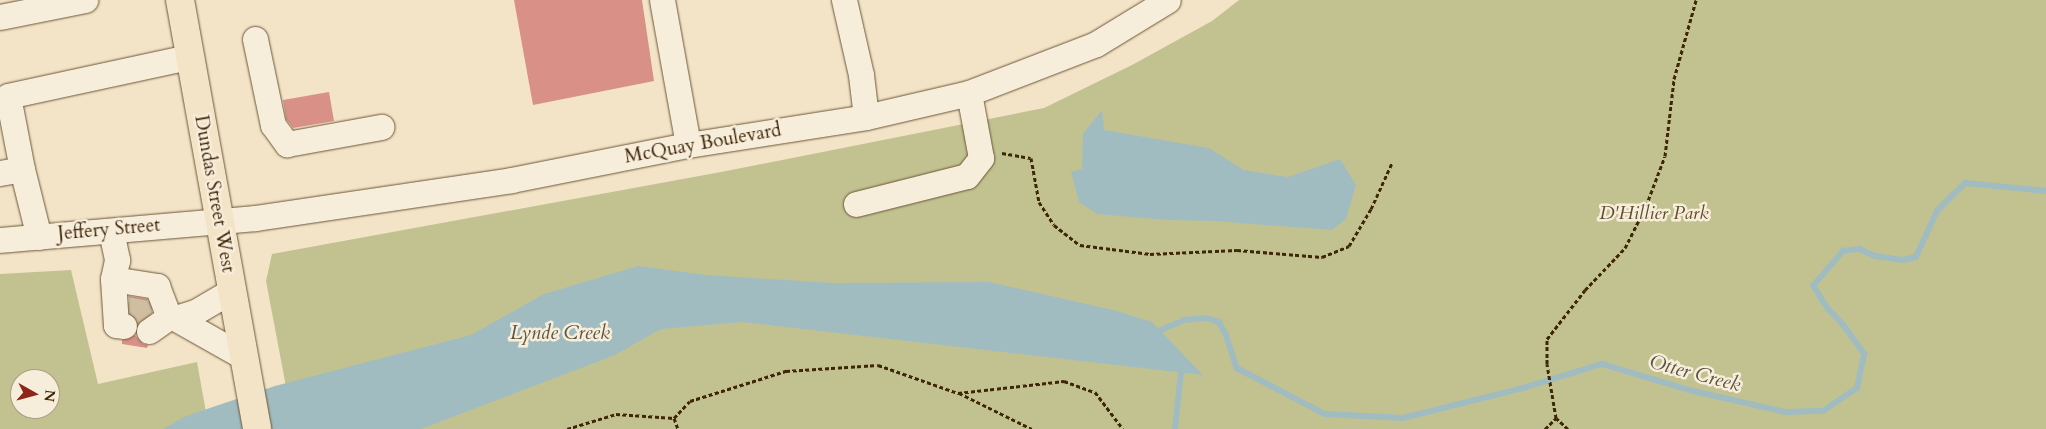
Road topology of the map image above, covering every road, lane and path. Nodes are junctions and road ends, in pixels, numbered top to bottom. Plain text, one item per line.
1 (84, 0) edge
2 (662, 0) edge
3 (844, 0) edge
4 (1168, 0) edge
5 (1696, 0) edge
6 (182, 2) edge
7 (0, 17) edge
8 (256, 40) dead end
9 (190, 57) junction
10 (968, 93) junction
11 (866, 117) junction
12 (381, 127) dead end
13 (688, 144) junction
14 (979, 149) junction
15 (1392, 163) dead end
16 (11, 171) edge
17 (856, 204) dead end
18 (218, 220) junction
19 (111, 231) junction
20 (38, 236) junction
21 (0, 240) edge
22 (113, 279) junction
23 (231, 291) junction
24 (122, 314) dead end
25 (161, 320) junction
26 (244, 357) junction
27 (958, 393) junction
28 (674, 418) junction
29 (1556, 418) junction
30 (257, 429) edge
31 (567, 429) edge
32 (678, 429) edge
33 (1032, 429) edge
34 (1123, 429) edge
35 (1545, 429) edge
36 (1568, 429) edge

1 - 7 street
2 - 13 street
3 - 11 street
4 - 10 street, McQuay Boulevard
5 - 29 path
6 - 9 main road, Dundas Street West
8 - 12 street
9 - 16 street
9 - 18 main road, Dundas Street West
10 - 11 street, McQuay Boulevard
10 - 14 street
11 - 13 street, McQuay Boulevard
13 - 18 street, McQuay Boulevard
14 - 15 path
14 - 17 street
16 - 20 street
18 - 19 street, Jeffery Street
18 - 23 main road, Dundas Street West
19 - 20 street, Jeffery Street
19 - 22 street
20 - 21 street, Jeffery Street
22 - 24 street
22 - 25 street
23 - 25 street
23 - 26 main road, Dundas Street West
25 - 26 street
26 - 30 main road, Dundas Street West
27 - 28 path
27 - 33 path
27 - 34 path
28 - 31 path
28 - 32 path
29 - 35 path
29 - 36 path

